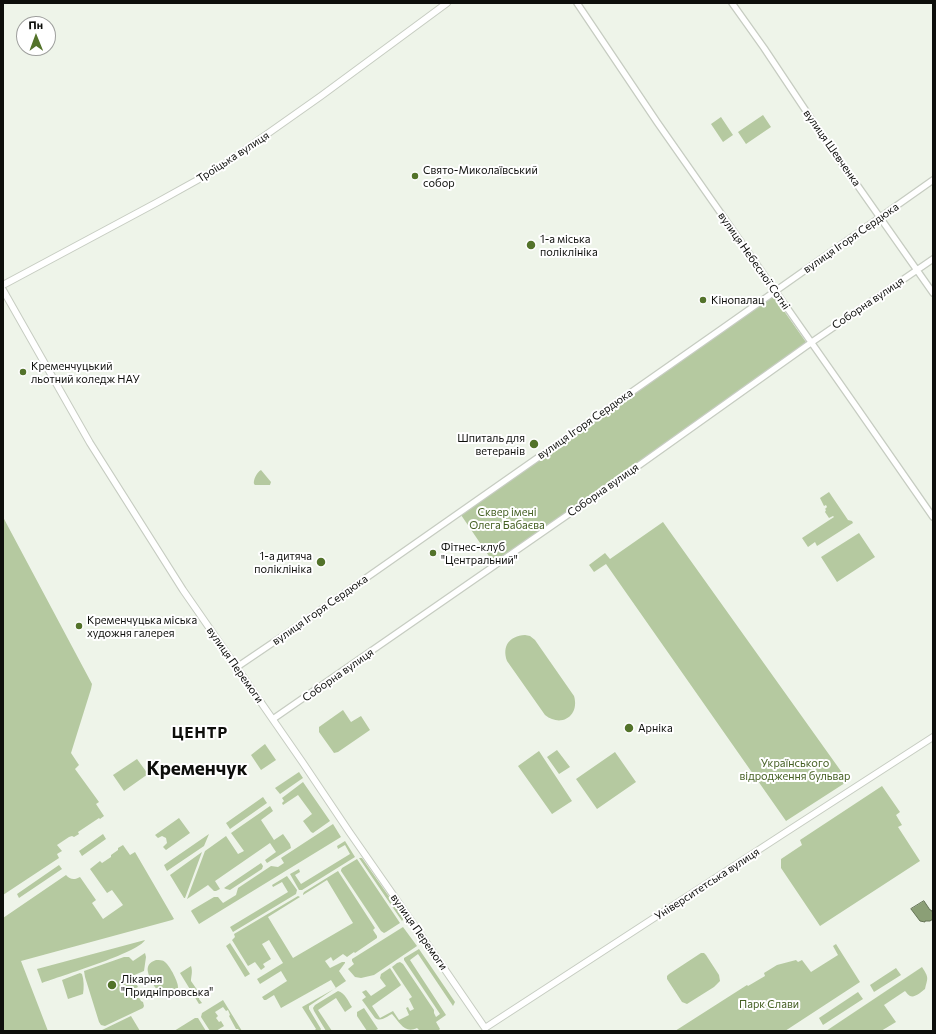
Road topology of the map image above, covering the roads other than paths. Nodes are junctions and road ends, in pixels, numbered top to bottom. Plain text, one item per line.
1 (447, 3) edge
2 (578, 3) edge
3 (732, 3) edge
4 (933, 180) edge
5 (880, 217) junction
6 (933, 259) edge
7 (917, 270) junction
8 (3, 284) edge
9 (3, 290) edge
10 (776, 291) junction
11 (933, 293) edge
12 (812, 342) junction
13 (933, 518) edge
14 (237, 667) junction
15 (273, 719) junction
16 (933, 737) edge
17 (483, 1030) edge

1 - 8 main road, Троїцька вулиця
2 - 10 street, вулиця Небесної Сотні
3 - 5 street, вулиця Шевченка
4 - 5 street, вулиця Ігоря Сердюка
5 - 7 street, вулиця Шевченка
5 - 10 street, вулиця Ігоря Сердюка
6 - 7 street, Соборна вулиця
7 - 11 street, вулиця Шевченка
7 - 12 street, Соборна вулиця
9 - 14 main road, вулиця Перемоги
10 - 12 street, вулиця Небесної Сотні
10 - 14 street, вулиця Ігоря Сердюка
12 - 13 street, вулиця Небесної Сотні
12 - 15 street, Соборна вулиця
14 - 15 main road, вулиця Перемоги
15 - 17 main road, вулиця Перемоги
16 - 17 main road, Університетська вулиця

